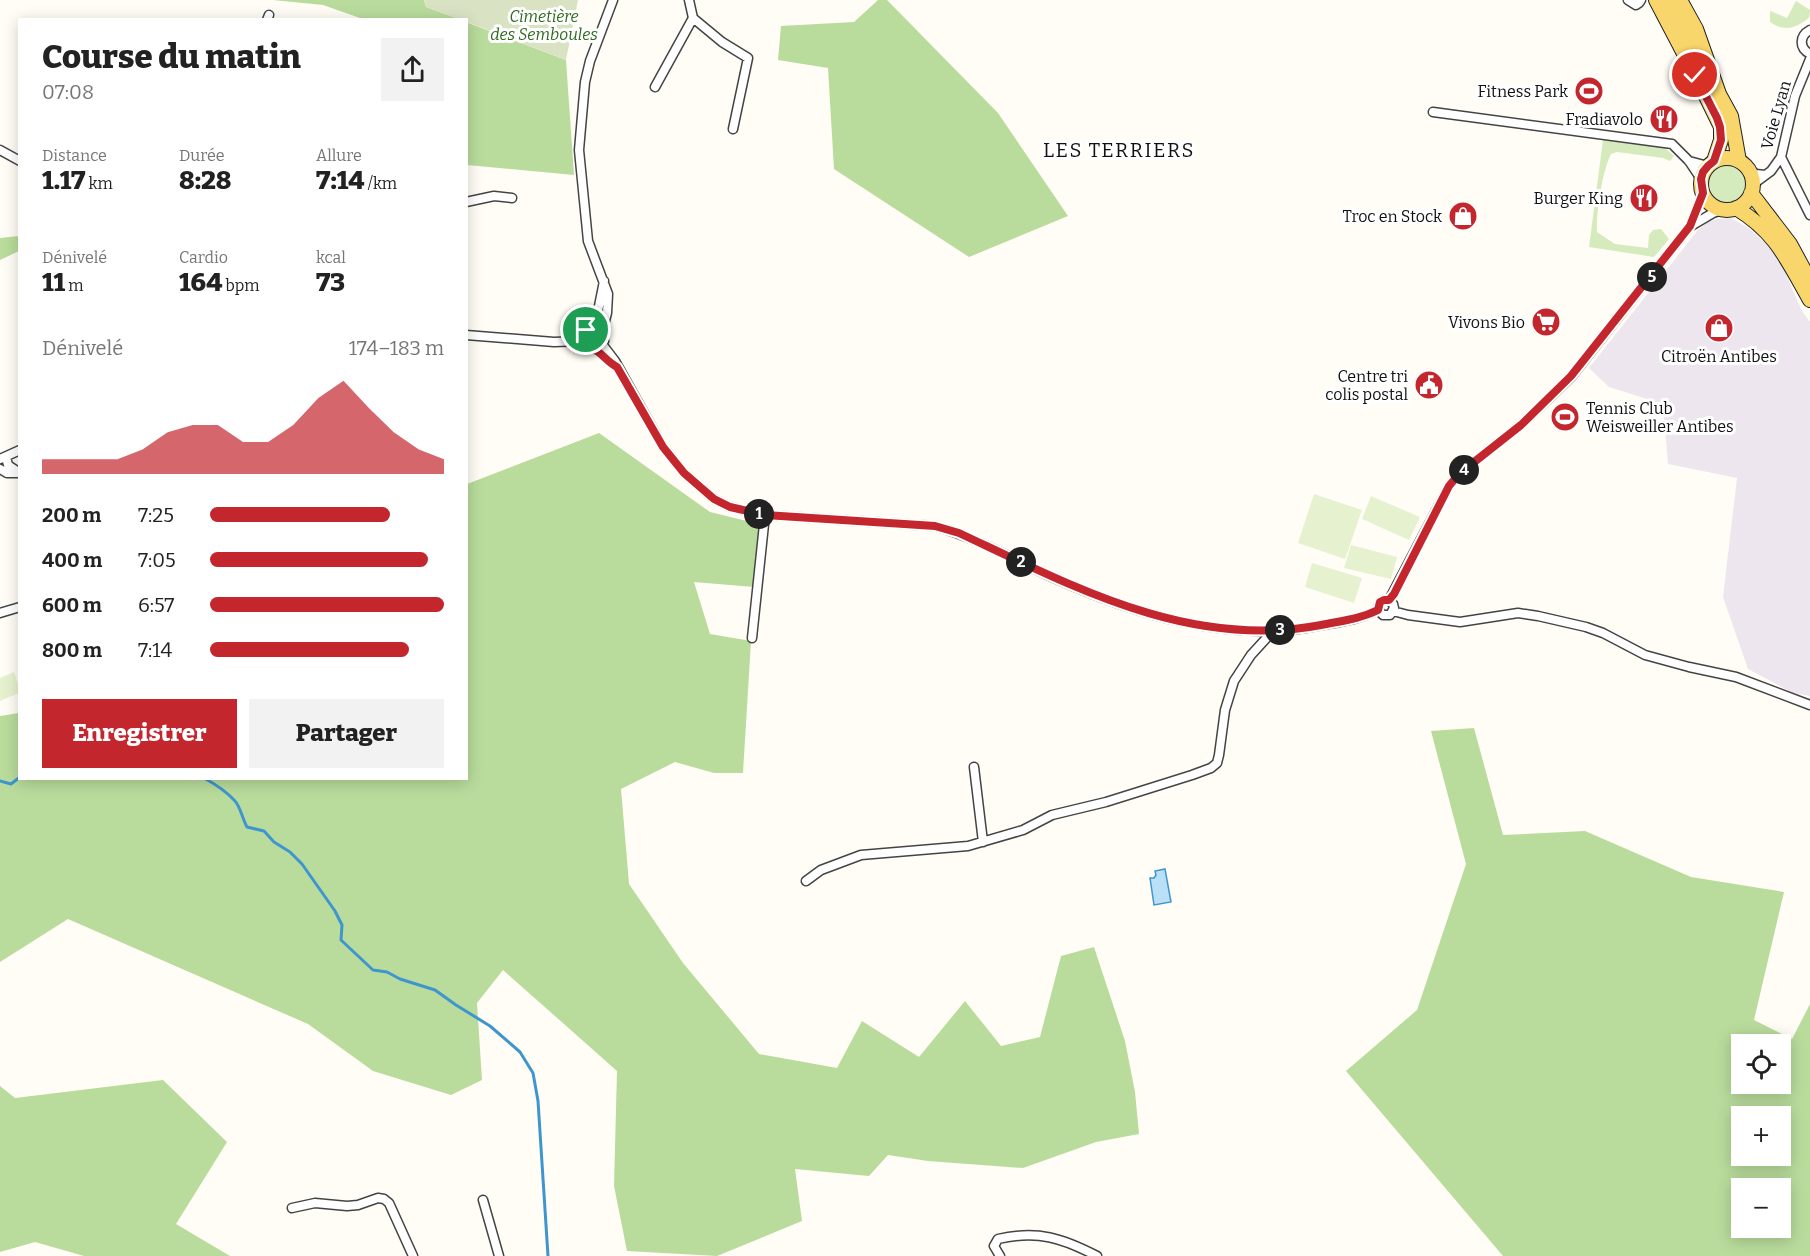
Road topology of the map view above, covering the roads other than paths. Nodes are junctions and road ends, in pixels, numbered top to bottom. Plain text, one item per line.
1 (613, 0) edge
2 (1656, 0) edge
3 (1669, 0) edge
4 (1680, 0) edge
5 (691, 1) edge
6 (693, 18) junction
7 (1810, 30) edge
8 (1810, 54) edge
9 (1810, 59) edge
10 (655, 87) dead end
11 (1719, 94) junction
12 (1433, 112) dead end
13 (733, 129) dead end
14 (0, 150) edge
15 (1781, 157) junction
16 (0, 158) edge
17 (18, 161) edge
18 (1689, 161) junction
19 (18, 162) edge
20 (1711, 163) junction
21 (1744, 165) junction
22 (1766, 175) junction
23 (1702, 186) junction
24 (1751, 189) junction
25 (512, 198) dead end
26 (468, 202) edge
27 (1730, 208) junction
28 (1810, 215) edge
29 (1690, 226) junction
30 (604, 281) junction
31 (1810, 281) edge
32 (1810, 300) edge
33 (591, 327) junction
34 (602, 332) junction
35 (468, 335) edge
36 (582, 341) junction
37 (598, 347) junction
38 (18, 451) edge
39 (3, 458) edge
40 (0, 469) edge
41 (18, 472) edge
42 (18, 473) edge
43 (765, 515) junction
44 (1389, 600) junction
45 (18, 608) edge
46 (1378, 610) junction
47 (1394, 611) junction
48 (0, 613) edge
49 (1273, 631) junction
50 (752, 638) dead end
51 (1810, 705) edge
52 (974, 767) dead end
53 (983, 842) junction
54 (806, 881) dead end
55 (483, 1200) dead end
56 (292, 1208) dead end
57 (413, 1256) edge
58 (499, 1256) edge
59 (1000, 1256) edge
60 (1097, 1256) edge

1 - 30 street
2 - 20 main road
3 - 11 main road
4 - 11 main road
5 - 6 street
6 - 10 street
6 - 13 street
7 - 8 street
9 - 15 street, Voie Lyan
11 - 21 main road
12 - 18 street
14 - 17 street
15 - 22 street, Voie Lyan
15 - 28 street
16 - 19 street
18 - 20 street
18 - 23 street
20 - 21 main road
20 - 23 main road
21 - 22 street
21 - 24 main road
22 - 24 street, Voie Lyan
23 - 27 main road
23 - 29 street
24 - 27 main road
24 - 31 main road
25 - 26 street
27 - 29 street
27 - 32 main road
29 - 44 street
30 - 33 street
30 - 34 street
33 - 34 street
33 - 36 street
34 - 37 street
35 - 36 street
36 - 37 street
37 - 43 street
38 - 39 street
39 - 41 street
40 - 42 street
43 - 49 street
43 - 50 street
44 - 46 street
44 - 47 street
45 - 48 street
46 - 47 street
46 - 49 street
47 - 51 street
49 - 53 street
52 - 53 street
53 - 54 street
55 - 58 street
56 - 57 street
59 - 60 street

